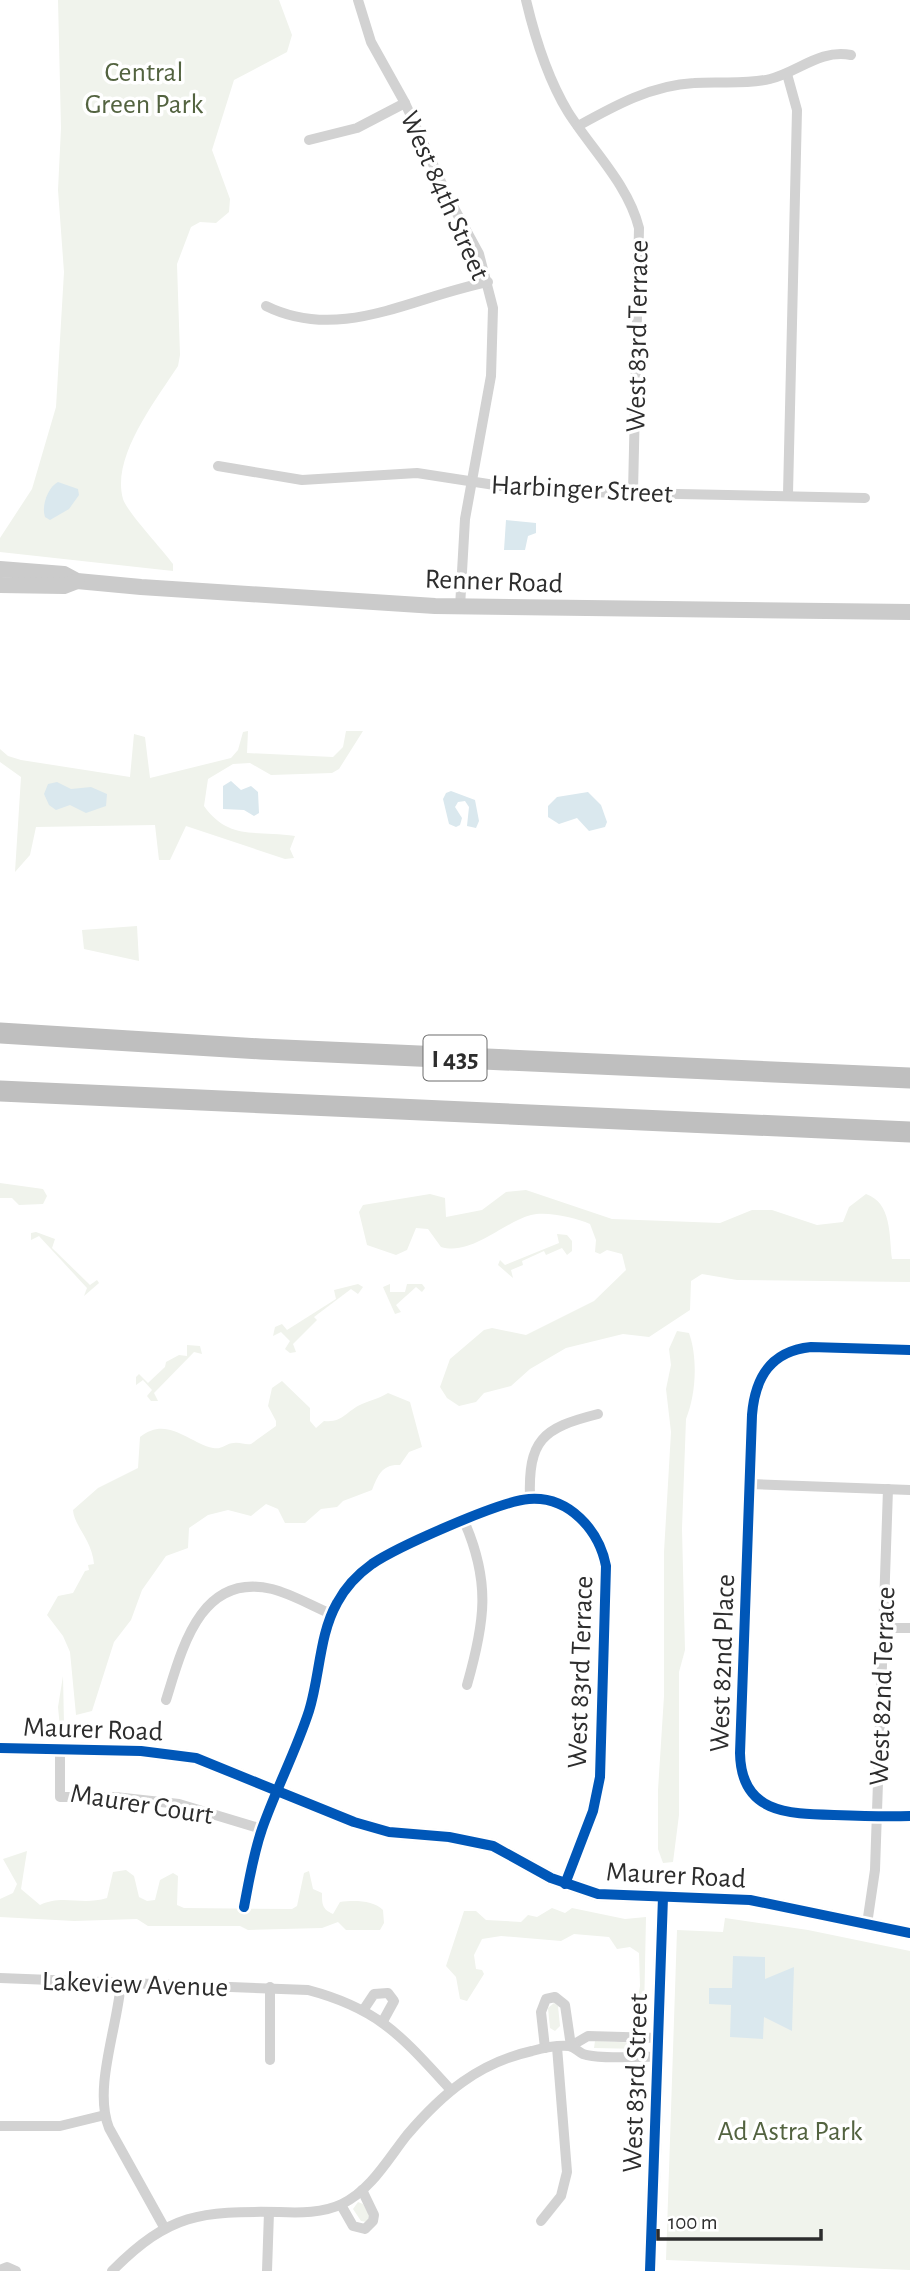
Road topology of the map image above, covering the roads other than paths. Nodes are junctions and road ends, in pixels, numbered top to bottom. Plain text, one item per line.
1 (358, 0) edge
2 (526, 0) edge
3 (851, 55) dead end
4 (787, 74) junction
5 (405, 103) junction
6 (578, 126) junction
7 (309, 140) dead end
8 (488, 282) junction
9 (266, 306) dead end
10 (218, 466) dead end
11 (472, 482) junction
12 (633, 492) junction
13 (788, 494) junction
14 (865, 498) dead end
15 (0, 569) edge
16 (77, 581) junction
17 (0, 585) edge
18 (460, 607) junction
19 (910, 612) edge
20 (0, 1033) edge
21 (910, 1078) edge
22 (0, 1091) edge
23 (910, 1132) edge
24 (910, 1350) edge
25 (598, 1414) dead end
26 (750, 1484) junction
27 (888, 1489) junction
28 (910, 1490) edge
29 (530, 1499) junction
30 (464, 1521) junction
31 (331, 1614) junction
32 (884, 1628) junction
33 (910, 1628) edge
34 (467, 1685) dead end
35 (166, 1700) dead end
36 (0, 1748) edge
37 (60, 1750) junction
38 (277, 1790) junction
39 (877, 1816) junction
40 (910, 1816) edge
41 (262, 1829) junction
42 (565, 1884) junction
43 (663, 1897) junction
44 (244, 1907) dead end
45 (867, 1924) junction
46 (910, 1933) edge
47 (0, 1978) edge
48 (121, 1982) junction
49 (271, 1987) junction
50 (364, 2010) junction
51 (383, 2021) junction
52 (658, 2038) junction
53 (571, 2046) junction
54 (558, 2047) junction
55 (545, 2048) junction
56 (657, 2057) junction
57 (270, 2060) dead end
58 (450, 2089) junction
59 (105, 2115) junction
60 (0, 2126) edge
61 (362, 2190) junction
62 (341, 2205) junction
63 (269, 2212) junction
64 (541, 2221) dead end
65 (164, 2227) junction
66 (0, 2270) edge
67 (16, 2271) edge
68 (112, 2271) edge
69 (267, 2271) edge
70 (650, 2271) edge

1 - 5 street, West 84th Street
2 - 6 street, West 83rd Terrace
3 - 4 street
4 - 6 street
4 - 13 street
5 - 7 street
5 - 8 street, West 84th Street
6 - 12 street, West 83rd Terrace
8 - 9 street
8 - 11 street, West 84th Street
10 - 11 street, Harbinger Street
11 - 12 street, Harbinger Street
11 - 18 street, West 84th Street
12 - 13 street, Harbinger Street
13 - 14 street, Harbinger Street
15 - 16 main road, Renner Road
16 - 17 main road, Renner Road
16 - 18 main road, Renner Road
18 - 19 main road, Renner Road
20 - 21 highway, I 435
22 - 23 highway, I 435
24 - 26 street, West 82nd Place
25 - 29 street
26 - 27 street
26 - 39 street, West 82nd Place
27 - 28 street
27 - 32 street, West 82nd Terrace
29 - 30 street
29 - 42 street, West 83rd Terrace
30 - 31 street
30 - 34 street
31 - 35 street
31 - 38 street
32 - 33 street
32 - 39 street, West 82nd Terrace
36 - 37 street, Maurer Road
37 - 38 street, Maurer Road
37 - 41 street, Maurer Court
38 - 41 street
38 - 42 street, Maurer Road
39 - 40 street, West 82nd Place
39 - 45 street, West 82nd Terrace
41 - 44 street
42 - 43 street, Maurer Road
43 - 45 street, Maurer Road
43 - 52 street, West 83rd Street
45 - 46 street, Maurer Road
47 - 48 street, Lakeview Avenue
48 - 49 street, Lakeview Avenue
48 - 59 street
49 - 50 street, Lakeview Avenue
49 - 57 street
50 - 51 street, Lakeview Avenue
50 - 51 street
51 - 58 street, Lakeview Avenue
52 - 53 street
52 - 56 street, West 83rd Street
53 - 54 street
53 - 55 street
53 - 56 street
54 - 55 street
54 - 64 street
55 - 58 street
56 - 70 street, West 83rd Street
58 - 61 street
59 - 60 street
59 - 65 street
61 - 62 street
61 - 62 street
62 - 63 street
63 - 65 street
63 - 69 street
65 - 68 street
66 - 67 street

